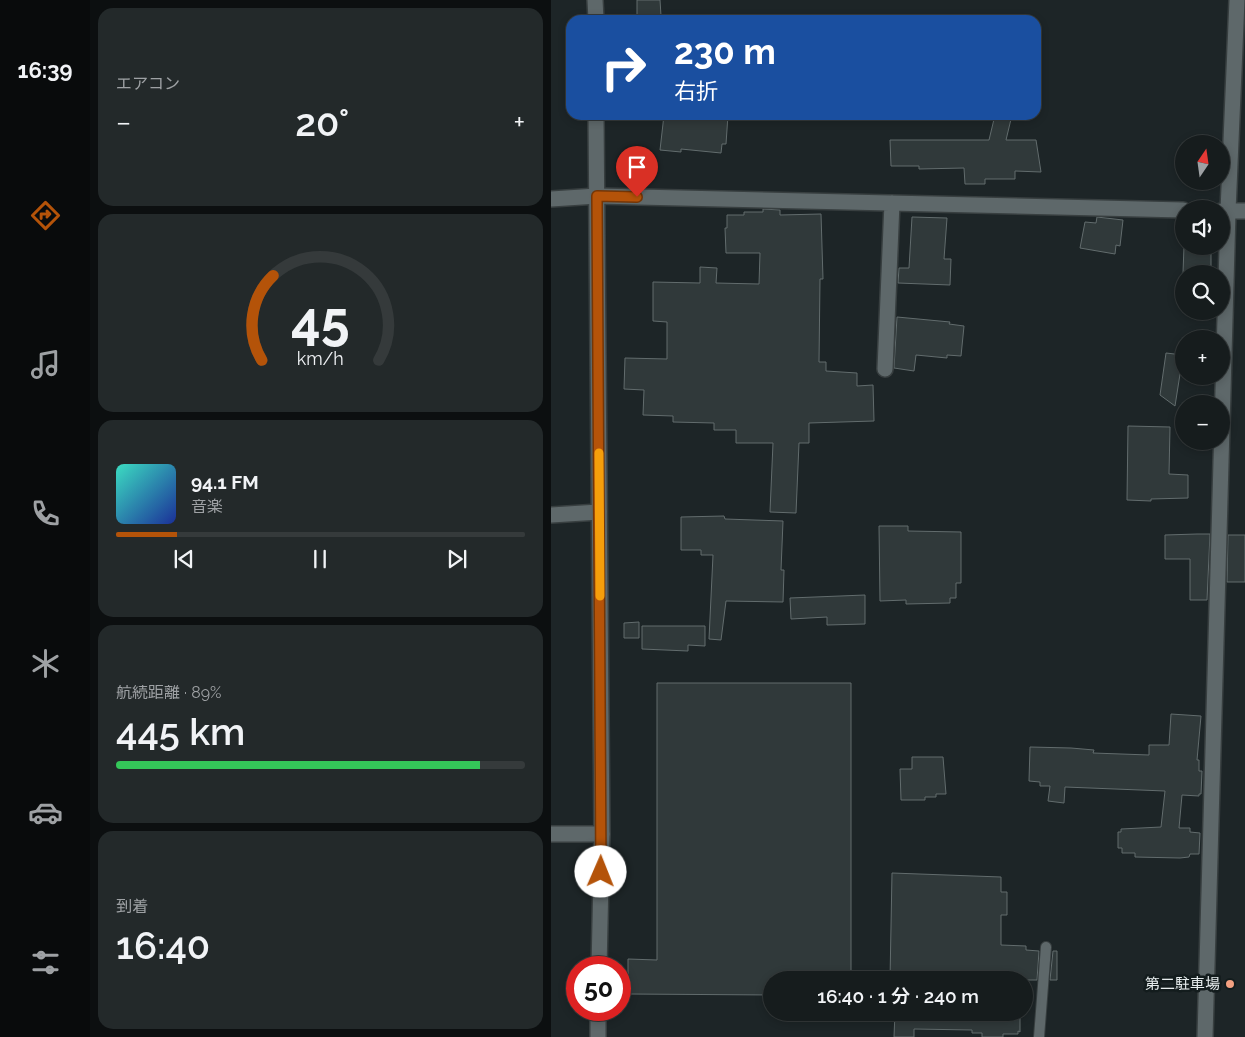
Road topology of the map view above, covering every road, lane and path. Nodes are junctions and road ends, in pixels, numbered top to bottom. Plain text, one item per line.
1 (595, 0) edge
2 (1237, 0) edge
3 (595, 15) edge
4 (597, 120) edge
5 (597, 196) junction
6 (551, 199) edge
7 (1226, 200) edge
8 (892, 203) junction
9 (1175, 210) edge
10 (1230, 211) edge
11 (1245, 211) edge
12 (1224, 255) edge
13 (885, 369) dead end
14 (599, 512) junction
15 (551, 515) edge
16 (551, 834) edge
17 (602, 834) junction
18 (1046, 947) dead end
19 (599, 956) edge
20 (599, 1021) edge
21 (598, 1037) edge
22 (1039, 1037) edge
23 (1205, 1037) edge

1 - 3 street
2 - 7 street
4 - 5 street
5 - 6 street
5 - 8 street
5 - 14 street
8 - 9 street
8 - 13 street
10 - 11 street
12 - 23 street
14 - 15 street
14 - 17 street
16 - 17 street
17 - 19 street
18 - 22 lane
20 - 21 street

